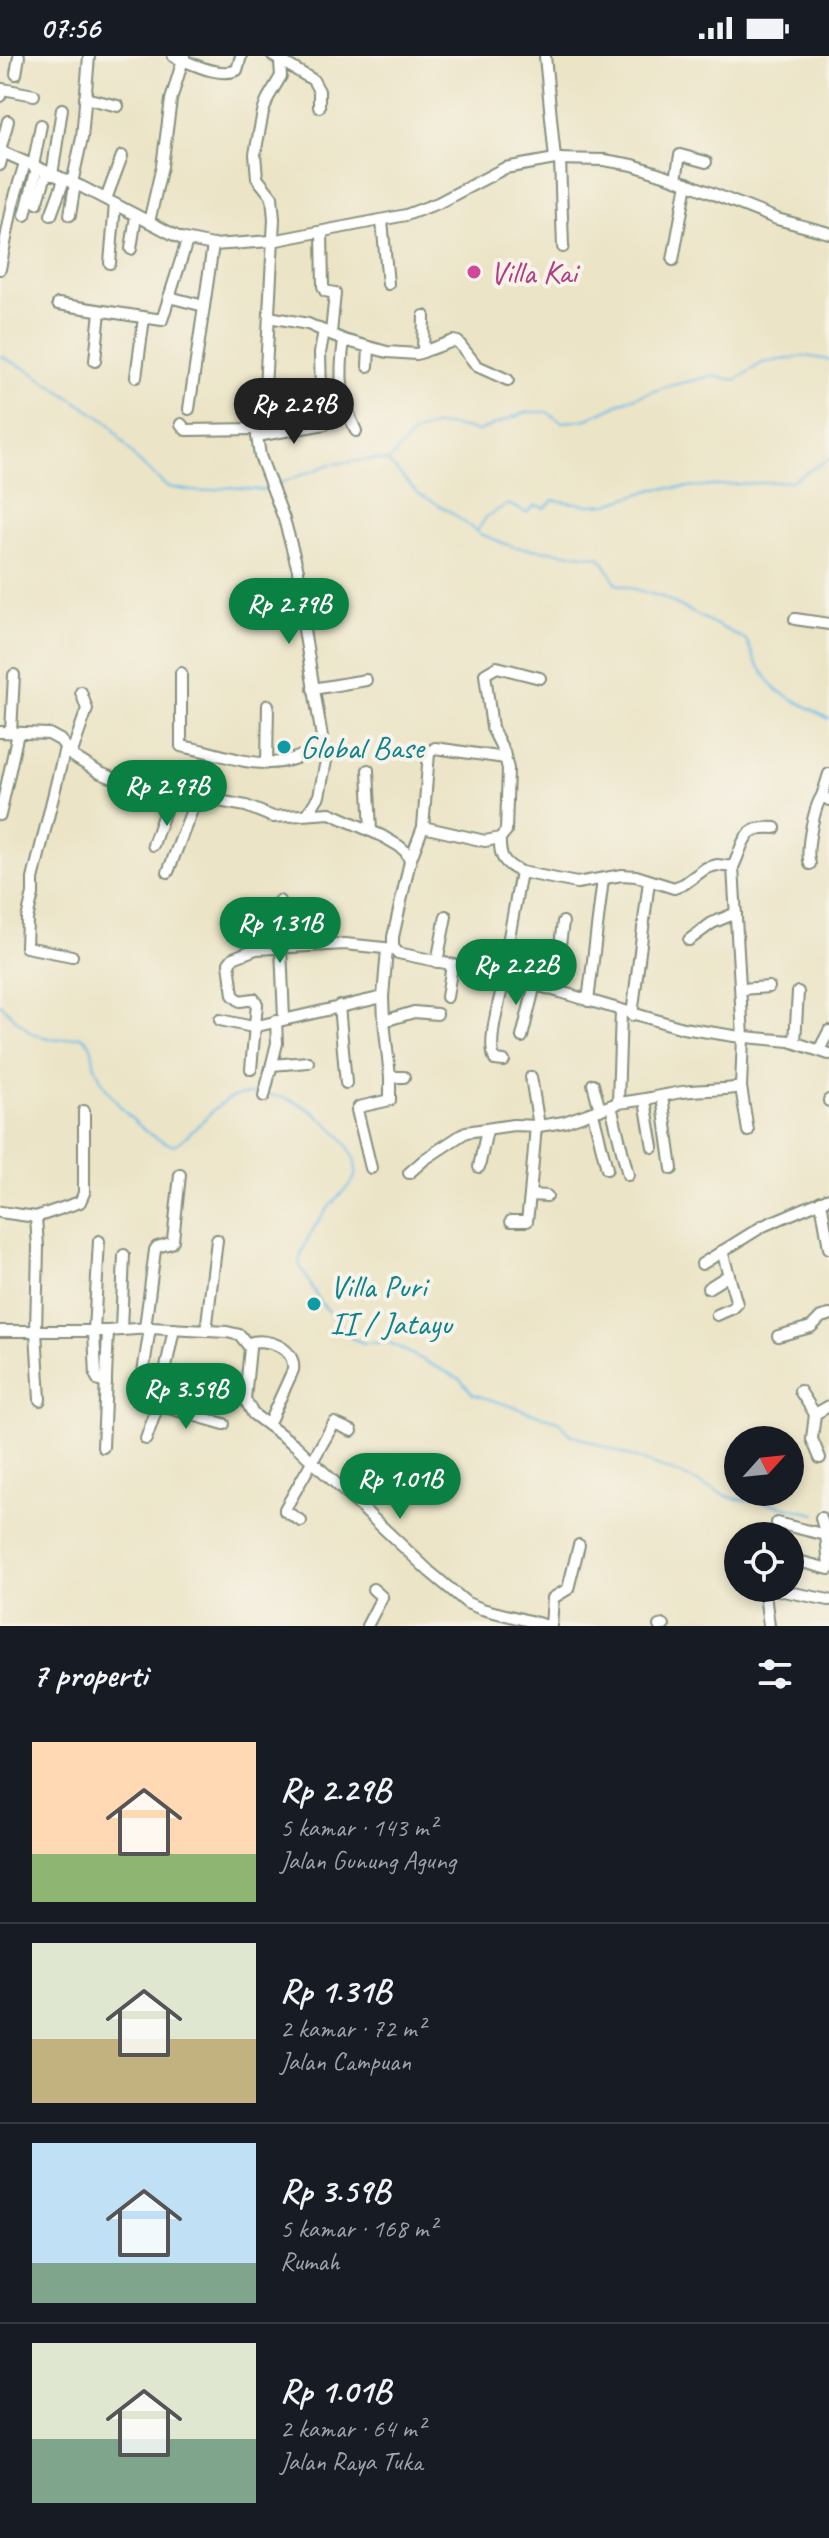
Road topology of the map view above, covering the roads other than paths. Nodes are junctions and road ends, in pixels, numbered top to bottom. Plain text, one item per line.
1 (19, 56) edge
2 (89, 56) edge
3 (210, 56) edge
4 (241, 56) edge
5 (545, 56) edge
6 (180, 57) edge
7 (277, 59) edge
8 (209, 69) junction
9 (16, 74) dead end
10 (34, 95) dead end
11 (0, 96) edge
12 (85, 98) junction
13 (118, 106) dead end
14 (319, 107) dead end
15 (62, 109) dead end
16 (8, 121) dead end
17 (41, 125) dead end
18 (1, 152) edge
19 (122, 156) dead end
20 (558, 159) junction
21 (706, 162) dead end
22 (0, 165) edge
23 (51, 175) junction
24 (676, 179) junction
25 (687, 183) junction
26 (110, 201) junction
27 (37, 203) dead end
28 (25, 215) dead end
29 (51, 215) dead end
30 (70, 215) dead end
31 (136, 216) junction
32 (382, 221) junction
33 (149, 222) junction
34 (322, 233) junction
35 (829, 233) edge
36 (187, 241) junction
37 (272, 241) junction
38 (213, 245) junction
39 (563, 247) dead end
40 (131, 249) dead end
41 (673, 260) dead end
42 (110, 263) dead end
43 (0, 269) edge
44 (388, 284) dead end
45 (169, 297) junction
46 (58, 304) dead end
47 (204, 306) junction
48 (100, 311) junction
49 (424, 316) dead end
50 (269, 317) junction
51 (144, 318) junction
52 (328, 332) junction
53 (344, 340) junction
54 (369, 348) junction
55 (423, 352) junction
56 (95, 361) dead end
57 (368, 366) dead end
58 (136, 377) dead end
59 (508, 380) dead end
60 (321, 393) dead end
61 (189, 409) dead end
62 (181, 424) dead end
63 (325, 424) dead end
64 (356, 431) dead end
65 (258, 432) junction
66 (795, 619) dead end
67 (829, 624) edge
68 (181, 673) dead end
69 (14, 675) dead end
70 (540, 678) dead end
71 (366, 680) dead end
72 (313, 689) junction
73 (81, 692) dead end
74 (268, 705) dead end
75 (10, 732) edge
76 (323, 744) junction
77 (68, 751) junction
78 (505, 758) junction
79 (267, 763) junction
80 (368, 770) dead end
81 (829, 774) edge
82 (172, 790) junction
83 (319, 796) junction
84 (197, 797) junction
85 (826, 798) edge
86 (308, 813) junction
87 (330, 813) junction
88 (0, 815) edge
89 (423, 827) junction
90 (775, 828) dead end
91 (371, 831) junction
92 (500, 838) junction
93 (153, 845) dead end
94 (805, 857) dead end
95 (410, 861) junction
96 (733, 867) junction
97 (168, 872) dead end
98 (521, 872) junction
99 (603, 879) junction
100 (649, 881) junction
101 (279, 901) dead end
102 (736, 913) junction
103 (446, 916) dead end
104 (563, 922) dead end
105 (689, 940) dead end
106 (281, 948) junction
107 (390, 949) junction
108 (72, 956) dead end
109 (437, 962) junction
110 (452, 965) junction
111 (504, 977) junction
112 (535, 984) junction
113 (769, 987) dead end
114 (741, 989) junction
115 (554, 990) junction
116 (798, 992) dead end
117 (383, 997) junction
118 (447, 997) dead end
119 (588, 1001) junction
120 (339, 1006) junction
121 (626, 1013) junction
122 (437, 1014) dead end
123 (280, 1019) junction
124 (220, 1020) dead end
125 (384, 1021) junction
126 (253, 1027) junction
127 (829, 1031) edge
128 (522, 1037) dead end
129 (743, 1037) junction
130 (795, 1042) junction
131 (824, 1052) edge
132 (504, 1061) dead end
133 (308, 1062) dead end
134 (272, 1065) junction
135 (251, 1069) dead end
136 (390, 1077) junction
137 (404, 1077) dead end
138 (531, 1077) dead end
139 (346, 1083) dead end
140 (593, 1084) dead end
141 (741, 1087) junction
142 (264, 1096) dead end
143 (662, 1096) junction
144 (645, 1101) junction
145 (606, 1108) junction
146 (84, 1111) dead end
147 (537, 1126) junction
148 (487, 1130) junction
149 (748, 1131) dead end
150 (653, 1147) dead end
151 (479, 1167) dead end
152 (371, 1168) dead end
153 (607, 1169) dead end
154 (672, 1169) dead end
155 (409, 1173) dead end
156 (180, 1175) dead end
157 (628, 1175) dead end
158 (530, 1195) junction
159 (547, 1196) dead end
160 (825, 1200) edge
161 (0, 1212) edge
162 (36, 1217) junction
163 (511, 1221) dead end
164 (217, 1240) dead end
165 (99, 1241) dead end
166 (829, 1248) edge
167 (722, 1251) junction
168 (124, 1255) dead end
169 (702, 1264) dead end
170 (729, 1275) junction
171 (708, 1288) dead end
172 (717, 1315) dead end
173 (829, 1315) edge
174 (148, 1328) junction
175 (174, 1329) junction
176 (121, 1330) junction
177 (0, 1331) edge
178 (36, 1331) junction
179 (94, 1331) junction
180 (108, 1331) junction
181 (206, 1331) junction
182 (778, 1336) dead end
183 (249, 1343) junction
184 (106, 1383) junction
185 (162, 1384) junction
186 (141, 1385) dead end
187 (800, 1391) dead end
188 (223, 1397) dead end
189 (40, 1400) dead end
190 (158, 1405) junction
191 (829, 1406) edge
192 (815, 1414) junction
193 (224, 1424) dead end
194 (268, 1425) junction
195 (352, 1431) dead end
196 (146, 1439) dead end
197 (103, 1447) dead end
198 (820, 1458) dead end
199 (313, 1461) junction
200 (821, 1518) dead end
201 (301, 1521) dead end
202 (804, 1530) edge
203 (826, 1535) junction
204 (579, 1545) dead end
205 (804, 1562) edge
206 (829, 1567) edge
207 (373, 1589) dead end
208 (804, 1596) edge
209 (829, 1600) edge
210 (768, 1602) edge
211 (534, 1624) edge
212 (367, 1626) edge
213 (550, 1626) edge
214 (769, 1626) edge

1 - 9 street
2 - 12 street
3 - 8 street
4 - 8 street
5 - 20 street
6 - 8 street
6 - 33 street
7 - 14 street
7 - 37 street
10 - 11 street
12 - 13 street
12 - 23 street
15 - 23 street
16 - 18 street
17 - 23 street
18 - 22 street
18 - 23 street
19 - 26 street
20 - 24 street
20 - 32 street
20 - 39 street
21 - 24 street
23 - 26 street
23 - 27 street
23 - 28 street
23 - 29 street
23 - 30 street
23 - 43 street
24 - 25 street
25 - 35 street
25 - 41 street
26 - 31 street
26 - 42 street
31 - 33 street
31 - 40 street
32 - 34 street
32 - 44 street
33 - 36 street
34 - 37 street
34 - 52 street
36 - 38 street
36 - 45 street
37 - 38 street
37 - 50 street
38 - 47 street
45 - 47 street
45 - 51 street
46 - 48 street
47 - 61 street
48 - 51 street
48 - 56 street
49 - 55 street
50 - 52 street
50 - 65 street
51 - 58 street
52 - 53 street
52 - 60 street
53 - 54 street
53 - 64 street
54 - 55 street
54 - 57 street
55 - 59 street
62 - 65 street
63 - 65 street
65 - 72 street
66 - 67 street
68 - 79 street
69 - 75 street
70 - 78 street
71 - 72 street
72 - 76 street
73 - 77 street
74 - 79 street
75 - 77 street
75 - 88 street
76 - 79 street
76 - 83 street
77 - 82 street
77 - 108 street
78 - 89 street
78 - 92 street
80 - 91 street
81 - 85 street
82 - 84 street
82 - 93 street
83 - 86 street
83 - 87 street
84 - 86 street
84 - 97 street
85 - 94 street
86 - 87 street
87 - 91 street
89 - 92 street
89 - 95 street
90 - 96 street
91 - 95 street
92 - 98 street
95 - 107 street
96 - 100 street
96 - 102 street
98 - 99 street
98 - 111 street
99 - 100 street
99 - 119 street
100 - 121 street
101 - 106 street
102 - 105 street
102 - 114 street
103 - 109 street
104 - 115 street
106 - 107 street
106 - 123 street
106 - 126 street
107 - 109 street
107 - 117 street
109 - 110 street
110 - 111 street
110 - 118 street
111 - 112 street
111 - 132 street
112 - 115 street
112 - 128 street
113 - 114 street
114 - 129 street
115 - 119 street
116 - 130 street
117 - 120 street
117 - 125 street
119 - 121 street
120 - 123 street
120 - 139 street
121 - 129 street
121 - 145 street
122 - 125 street
123 - 126 street
123 - 134 street
124 - 126 street
125 - 136 street
126 - 135 street
127 - 131 street
129 - 130 street
129 - 141 street
130 - 131 street
133 - 134 street
134 - 142 street
136 - 137 street
136 - 152 street
138 - 147 street
140 - 145 street
141 - 143 street
141 - 149 street
143 - 144 street
143 - 154 street
144 - 145 street
144 - 150 street
145 - 147 street
145 - 153 street
145 - 157 street
146 - 162 street
147 - 148 street
147 - 158 street
148 - 151 street
148 - 155 street
156 - 174 street
158 - 159 street
158 - 163 street
160 - 166 street
160 - 167 street
161 - 162 street
162 - 178 street
164 - 181 street
165 - 179 street
167 - 169 street
167 - 170 street
168 - 176 street
170 - 171 street
170 - 172 street
173 - 182 street
174 - 175 street
174 - 176 street
174 - 186 street
175 - 181 street
175 - 185 street
176 - 180 street
177 - 178 street
178 - 179 street
178 - 189 street
179 - 180 street
179 - 184 street
180 - 184 street
181 - 183 street
183 - 194 street
183 - 194 street
184 - 197 street
185 - 188 street
185 - 190 street
187 - 192 street
190 - 193 street
190 - 196 street
191 - 192 street
192 - 198 street
194 - 199 street
195 - 199 street
199 - 201 street
199 - 211 street
200 - 203 street
202 - 203 street
203 - 206 street
204 - 213 street
205 - 206 street
207 - 212 street
208 - 209 street
210 - 214 street
211 - 213 street

